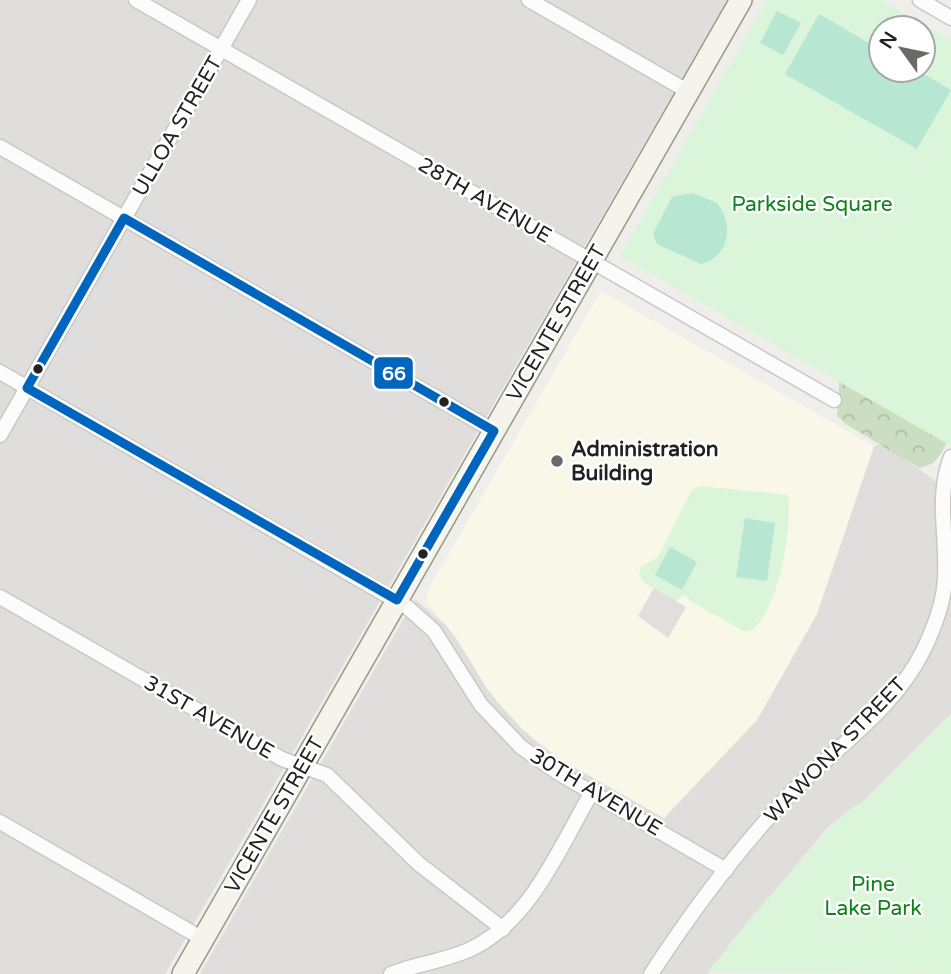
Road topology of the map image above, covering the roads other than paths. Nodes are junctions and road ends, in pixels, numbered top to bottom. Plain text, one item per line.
1 (136, 0) edge
2 (249, 0) edge
3 (529, 0) edge
4 (741, 0) edge
5 (920, 0) edge
6 (951, 18) edge
7 (221, 48) junction
8 (689, 92) junction
9 (0, 147) edge
10 (124, 218) junction
11 (592, 261) junction
12 (0, 372) edge
13 (27, 388) junction
14 (834, 400) dead end
15 (494, 430) junction
16 (0, 435) edge
17 (951, 457) edge
18 (0, 597) edge
19 (397, 600) junction
20 (302, 766) junction
21 (592, 792) junction
22 (0, 822) edge
23 (726, 870) junction
24 (503, 929) junction
25 (204, 939) junction
26 (183, 974) edge
27 (391, 974) edge
28 (651, 974) edge

1 - 7 street, 28TH AVENUE
2 - 7 street, ULLOA STREET
3 - 8 street
4 - 8 street, VICENTE STREET
5 - 6 street
7 - 10 street, ULLOA STREET
7 - 11 street, 28TH AVENUE
8 - 11 street, VICENTE STREET
9 - 10 street
10 - 13 street, ULLOA STREET
10 - 15 street
11 - 14 street, 28TH AVENUE
11 - 15 street, VICENTE STREET
12 - 13 street, 30TH AVENUE
13 - 16 street, ULLOA STREET
13 - 19 street, 30TH AVENUE
15 - 19 street, VICENTE STREET
17 - 23 street, WAWONA STREET
18 - 20 street, 31ST AVENUE
19 - 20 street, VICENTE STREET
19 - 21 street, 30TH AVENUE
20 - 24 street, 31ST AVENUE
20 - 25 street, VICENTE STREET
21 - 23 street, 30TH AVENUE
21 - 24 street
22 - 25 street
23 - 28 street, WAWONA STREET
24 - 27 street
25 - 26 street, VICENTE STREET

